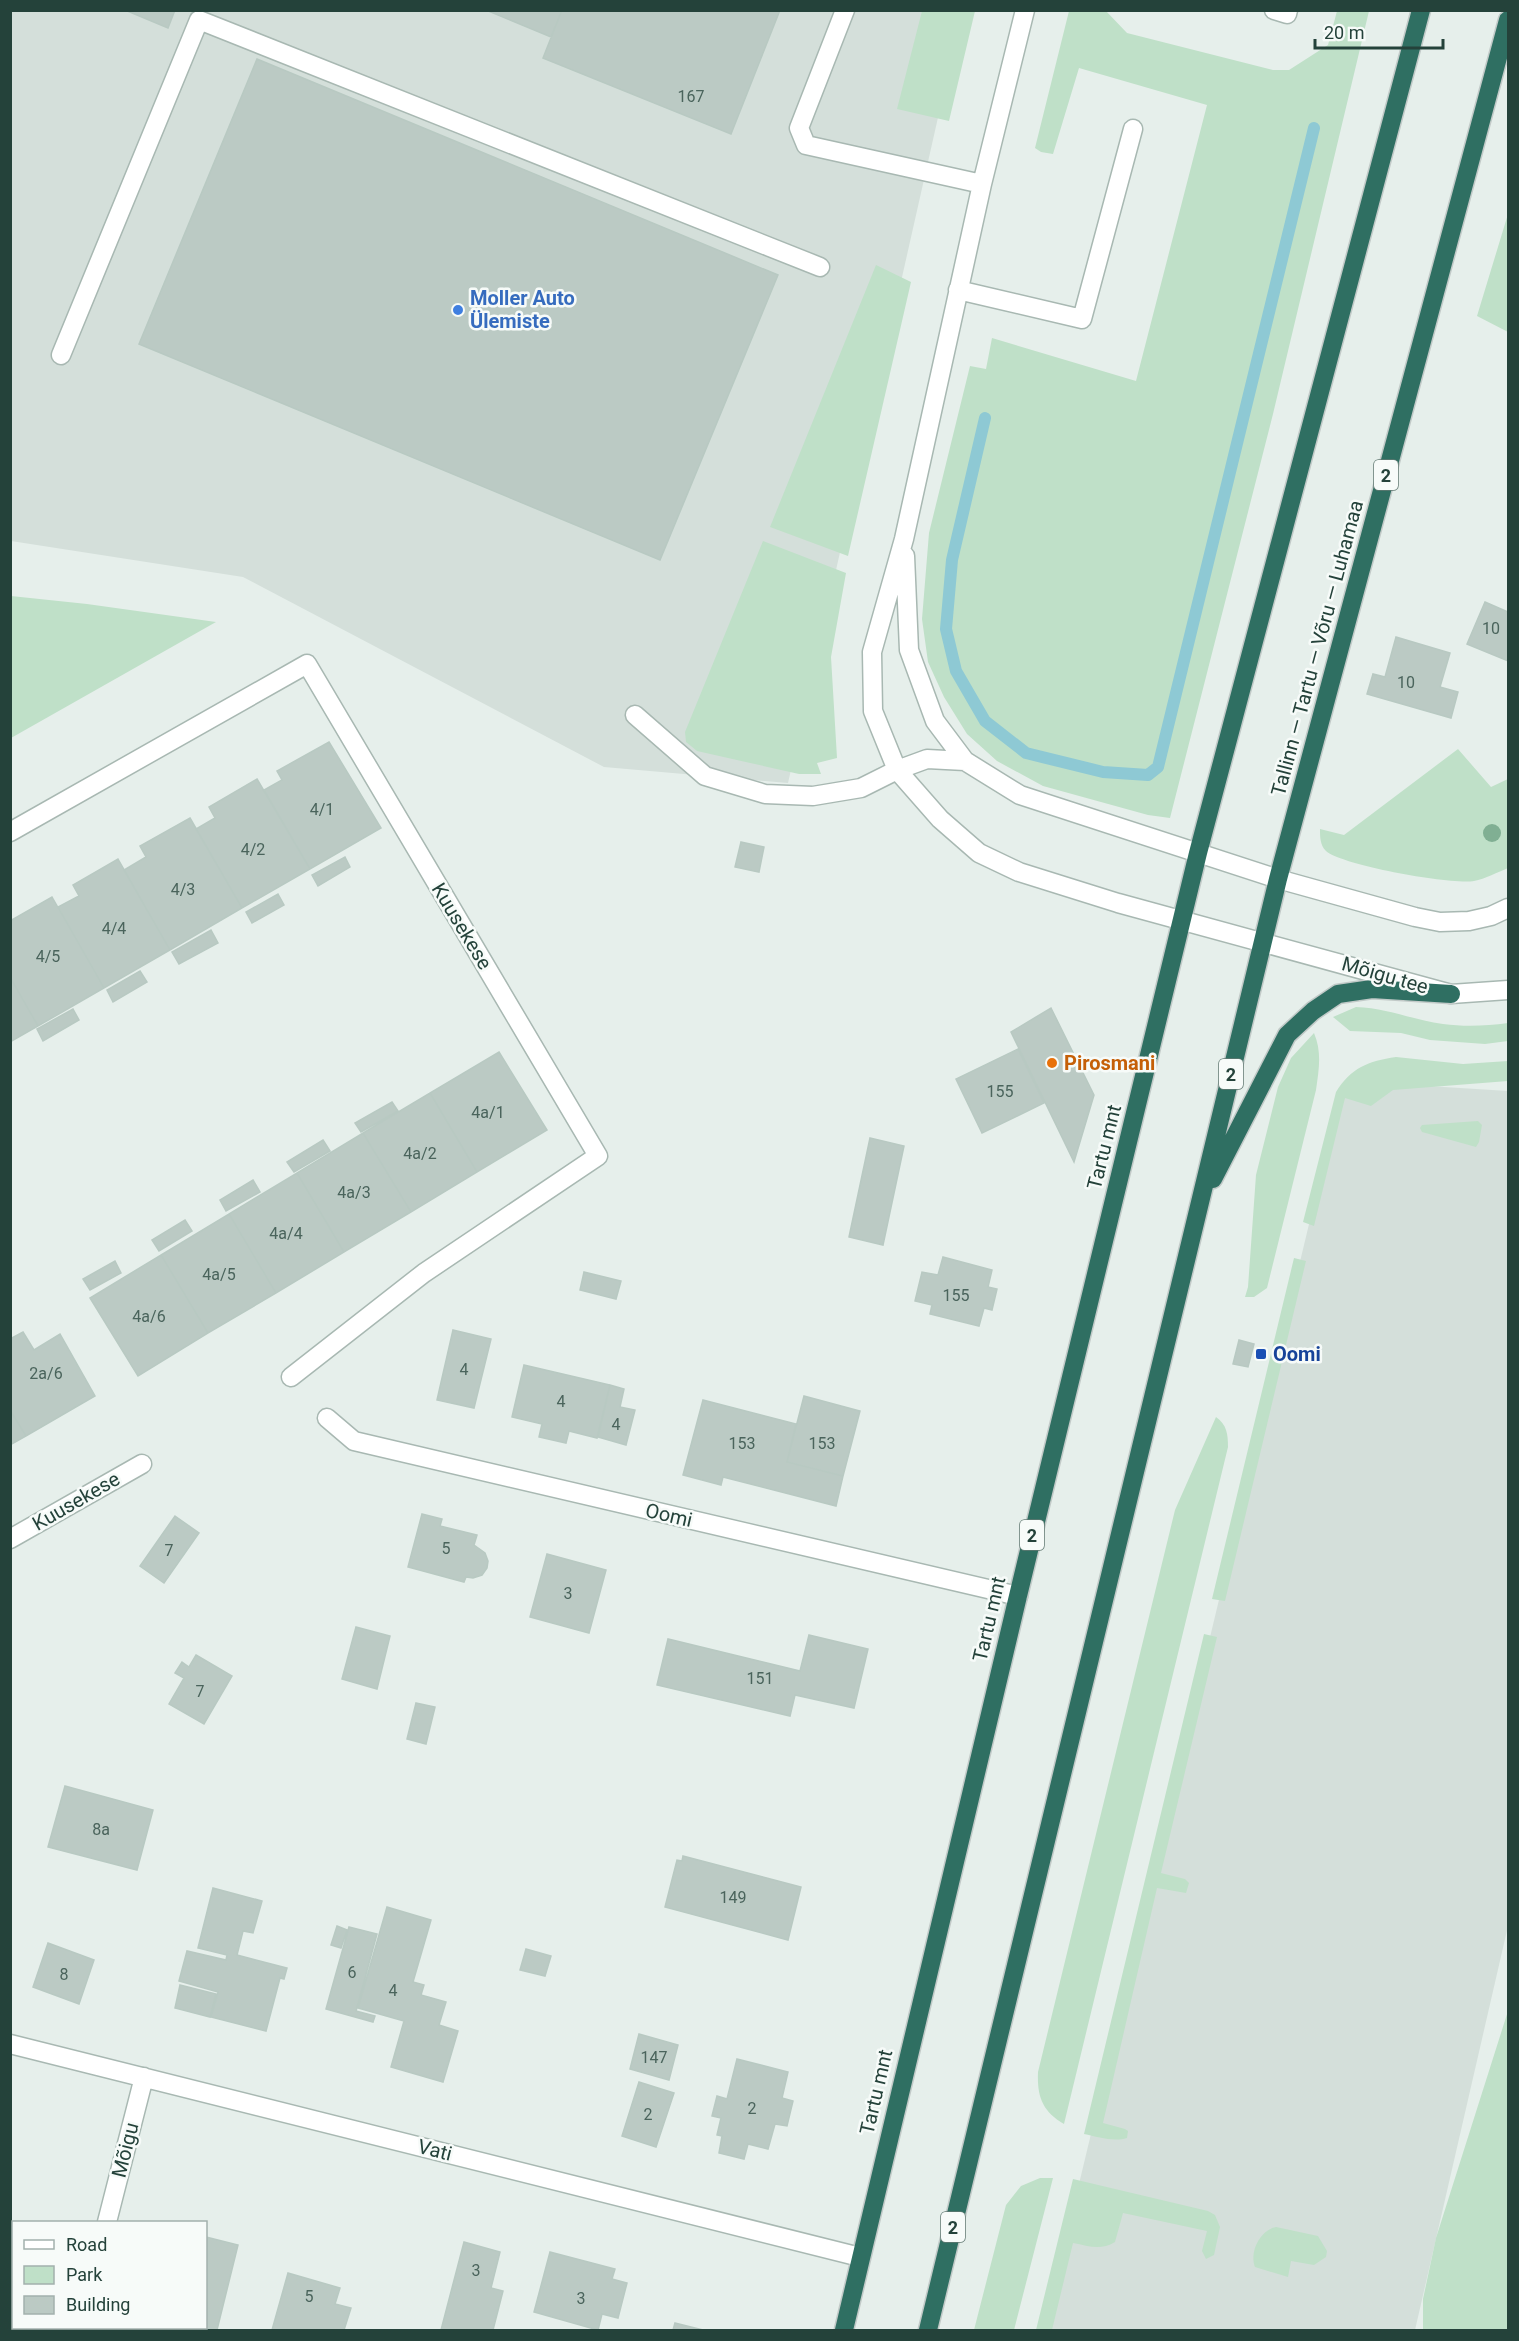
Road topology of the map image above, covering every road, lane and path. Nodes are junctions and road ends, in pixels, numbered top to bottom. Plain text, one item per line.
1 (845, 10) edge
2 (1024, 10) edge
3 (1274, 10) edge
4 (1288, 10) edge
5 (1421, 10) edge
6 (1509, 20) edge
7 (1133, 129) dead end
8 (982, 184) junction
9 (820, 267) dead end
10 (958, 290) junction
11 (61, 355) dead end
12 (904, 539) junction
13 (635, 715) dead end
14 (965, 761) junction
15 (897, 770) junction
16 (10, 832) edge
17 (1198, 853) junction
18 (1278, 879) junction
19 (1509, 908) edge
20 (1182, 919) junction
21 (1264, 941) junction
22 (1509, 990) edge
23 (1451, 994) junction
24 (1199, 1207) junction
25 (291, 1377) dead end
26 (327, 1418) dead end
27 (142, 1464) dead end
28 (10, 1539) edge
29 (1018, 1596) junction
30 (10, 2044) edge
31 (144, 2077) junction
32 (108, 2221) edge
33 (860, 2257) junction
34 (844, 2331) edge
35 (928, 2331) edge

1 - 8 street
2 - 8 street
3 - 4 street
5 - 17 highway, 2
6 - 18 highway, Tallinn — Tartu — Võru — Luhamaa / 2
7 - 10 street
8 - 10 street
9 - 11 street
10 - 12 street
12 - 14 street
12 - 15 street, Mõigu tee
13 - 15 street
14 - 15 street
14 - 17 street
15 - 20 street, Mõigu tee
16 - 25 street, Kuusekese
17 - 18 street
17 - 20 highway, 2
18 - 19 street
18 - 21 highway, Tallinn — Tartu — Võru — Luhamaa / 2
20 - 21 street, Mõigu tee
20 - 29 highway, Tartu mnt / 2
21 - 23 street, Mõigu tee
21 - 24 highway, 2
22 - 23 street, Mõigu tee
23 - 24 highway
24 - 35 highway, 2
26 - 29 street, Oomi
27 - 28 street, Kuusekese
29 - 33 highway, Tartu mnt / 2
30 - 31 street, Vati
31 - 32 street, Mõigu
31 - 33 street, Vati
33 - 34 highway, Tartu mnt / 2

